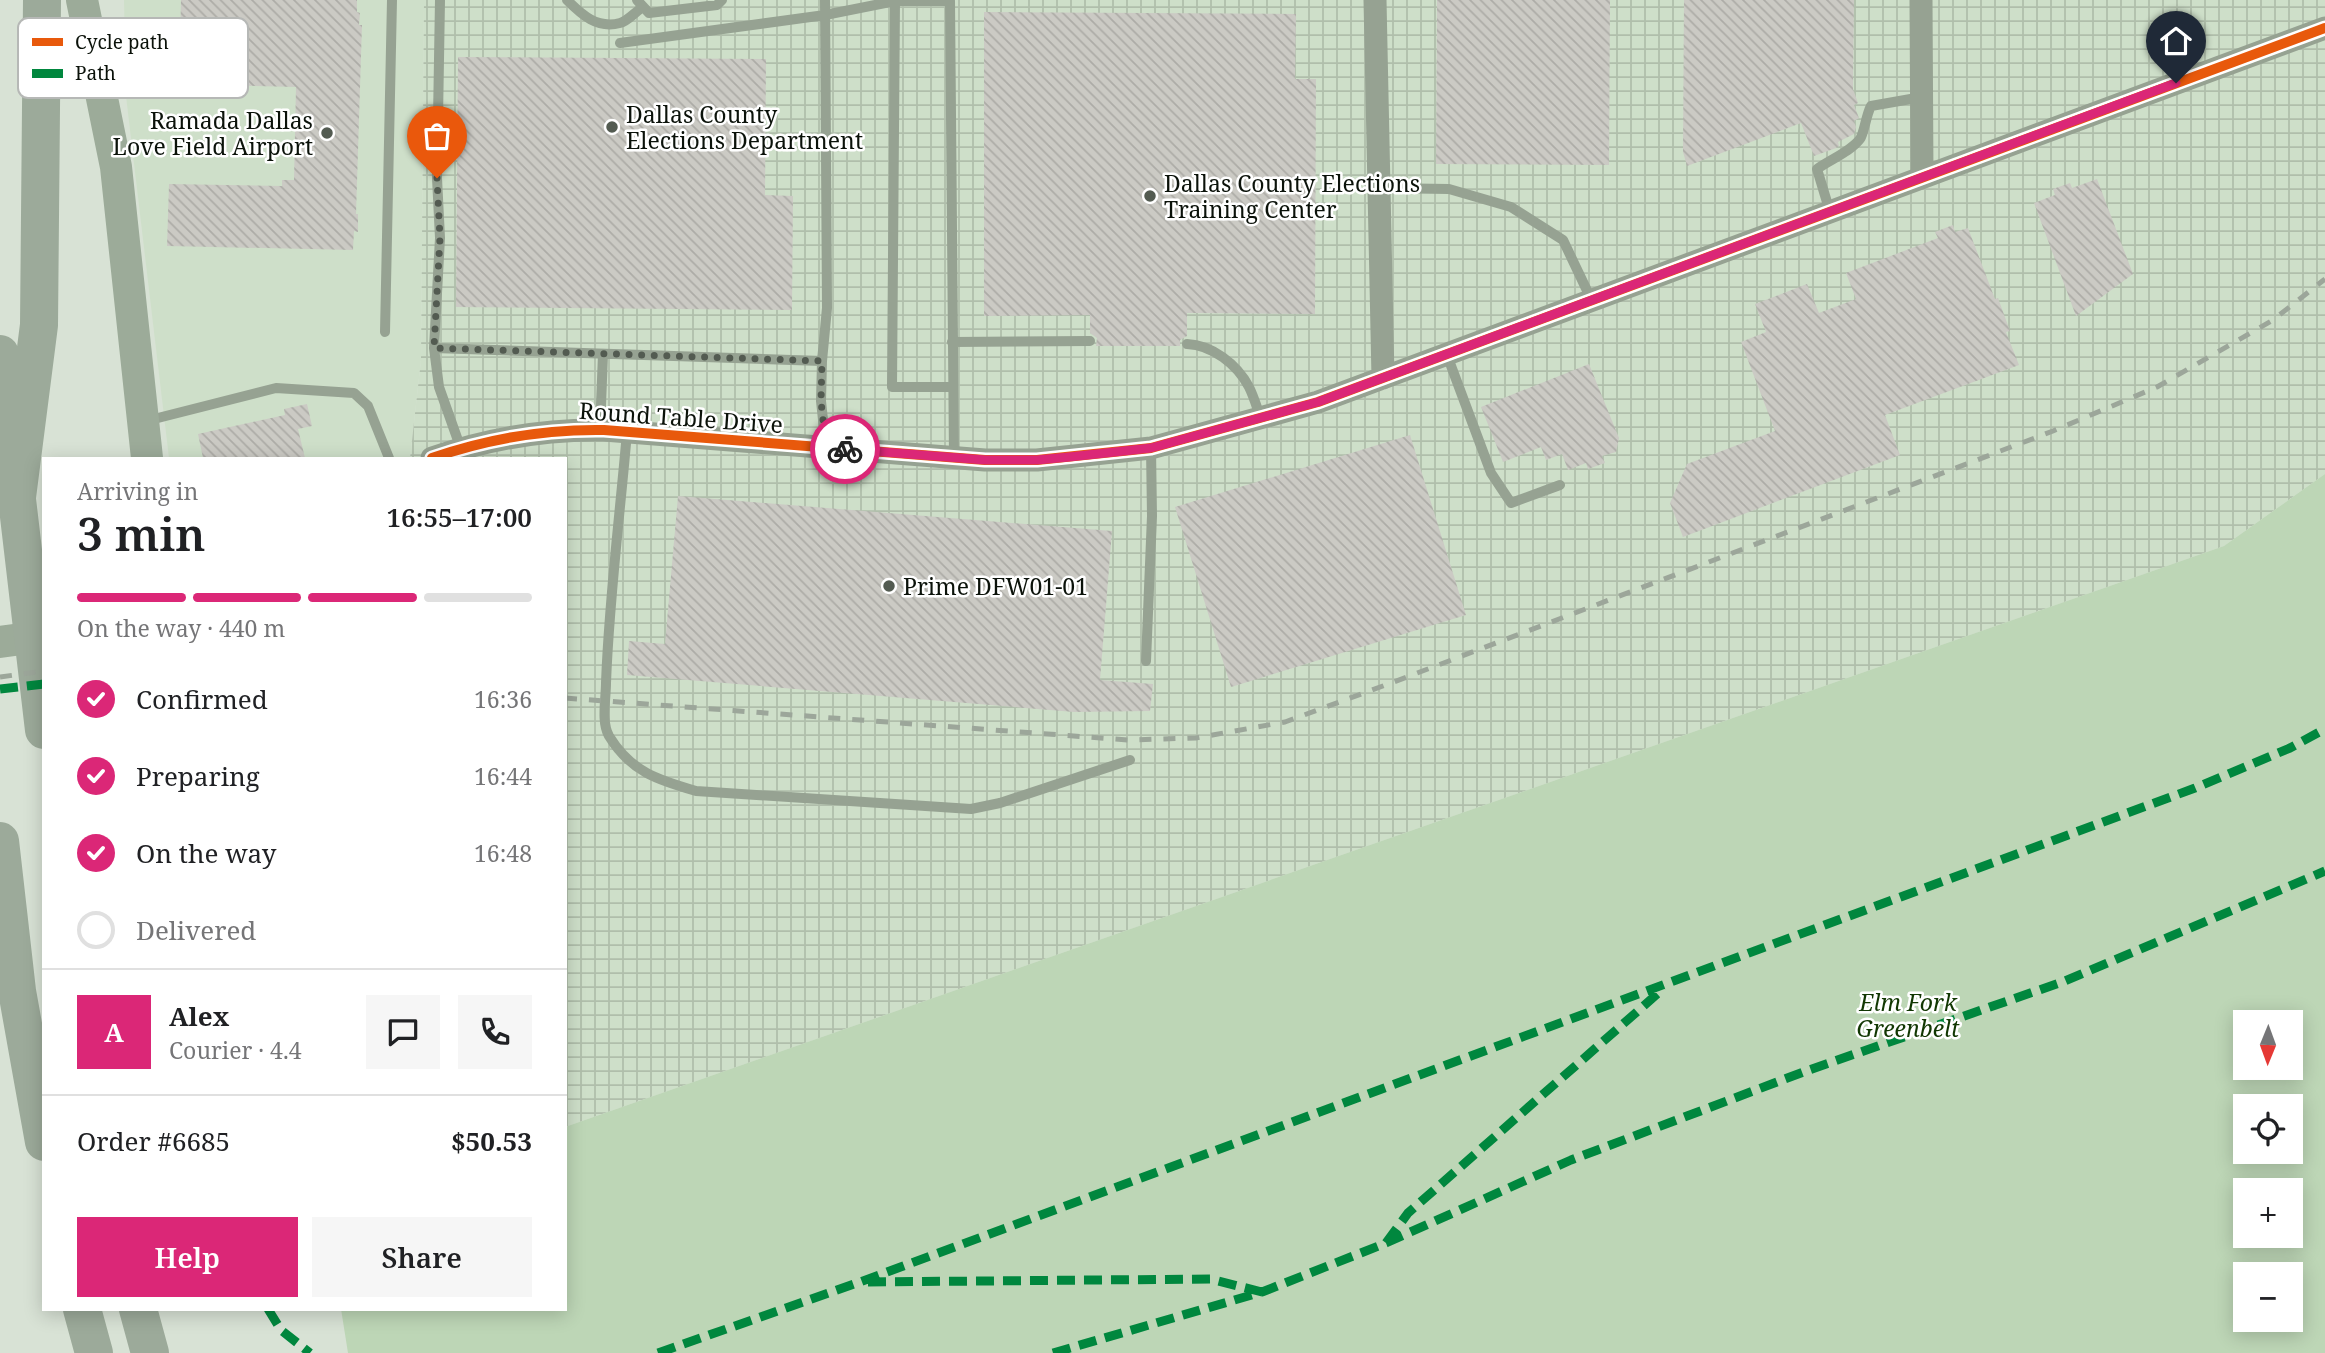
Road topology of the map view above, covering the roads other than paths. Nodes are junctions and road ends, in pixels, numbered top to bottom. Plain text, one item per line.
1 (42, 0) edge
2 (82, 0) edge
3 (391, 0) edge
4 (440, 0) edge
5 (567, 0) edge
6 (722, 0) edge
7 (825, 0) edge
8 (951, 0) edge
9 (1375, 0) edge
10 (1921, 0) edge
11 (895, 1) edge
12 (640, 3) edge
13 (825, 15) junction
14 (42, 18) edge
15 (86, 18) edge
16 (2325, 28) edge
17 (620, 43) dead end
18 (1922, 97) junction
19 (41, 98) edge
20 (102, 98) edge
21 (1922, 177) junction
22 (1379, 188) junction
23 (1829, 212) junction
24 (1592, 300) junction
25 (385, 332) dead end
26 (1090, 341) dead end
27 (952, 342) junction
28 (1187, 344) dead end
29 (434, 348) junction
30 (0, 354) edge
31 (603, 354) junction
32 (1447, 355) junction
33 (822, 361) junction
34 (1382, 379) junction
35 (953, 387) junction
36 (1261, 419) junction
37 (143, 422) junction
38 (600, 430) junction
39 (627, 432) junction
40 (826, 448) junction
41 (1151, 448) junction
42 (461, 449) junction
43 (147, 457) edge
44 (389, 457) edge
45 (438, 457) edge
46 (954, 458) junction
47 (1560, 485) dead end
48 (18, 497) junction
49 (42, 636) edge
50 (0, 642) edge
51 (1146, 660) dead end
52 (42, 712) edge
53 (1130, 761) dead end
54 (0, 841) edge
55 (42, 1132) edge
56 (83, 1311) edge
57 (139, 1311) edge
58 (94, 1353) edge
59 (150, 1353) edge

1 - 14 highway
2 - 15 main road
3 - 25 lane
4 - 29 lane
5 - 12 lane
6 - 12 lane
7 - 13 lane
8 - 11 lane
8 - 27 lane
9 - 22 street
10 - 18 street
11 - 13 lane
11 - 35 lane
13 - 17 lane
13 - 33 lane
16 - 21 street, Round Table Drive
18 - 21 street
18 - 23 lane
19 - 48 highway
20 - 37 main road
21 - 23 street, Round Table Drive
22 - 24 lane
22 - 34 street
23 - 24 street, Round Table Drive
24 - 32 street, Round Table Drive
26 - 27 lane
27 - 35 lane
28 - 36 lane
29 - 31 lane
29 - 42 lane
30 - 48 highway
31 - 33 lane
31 - 38 lane
32 - 34 street, Round Table Drive
32 - 47 lane
33 - 40 lane
34 - 36 street, Round Table Drive
35 - 46 lane
36 - 41 street, Round Table Drive
37 - 43 main road
37 - 44 lane
38 - 39 street, Round Table Drive
38 - 42 street, Round Table Drive
39 - 40 street, Round Table Drive
39 - 53 lane
40 - 46 street, Round Table Drive
41 - 46 street, Round Table Drive
41 - 51 lane
42 - 45 street, Round Table Drive
48 - 52 highway
49 - 50 main road
54 - 55 highway
56 - 58 highway
57 - 59 highway

